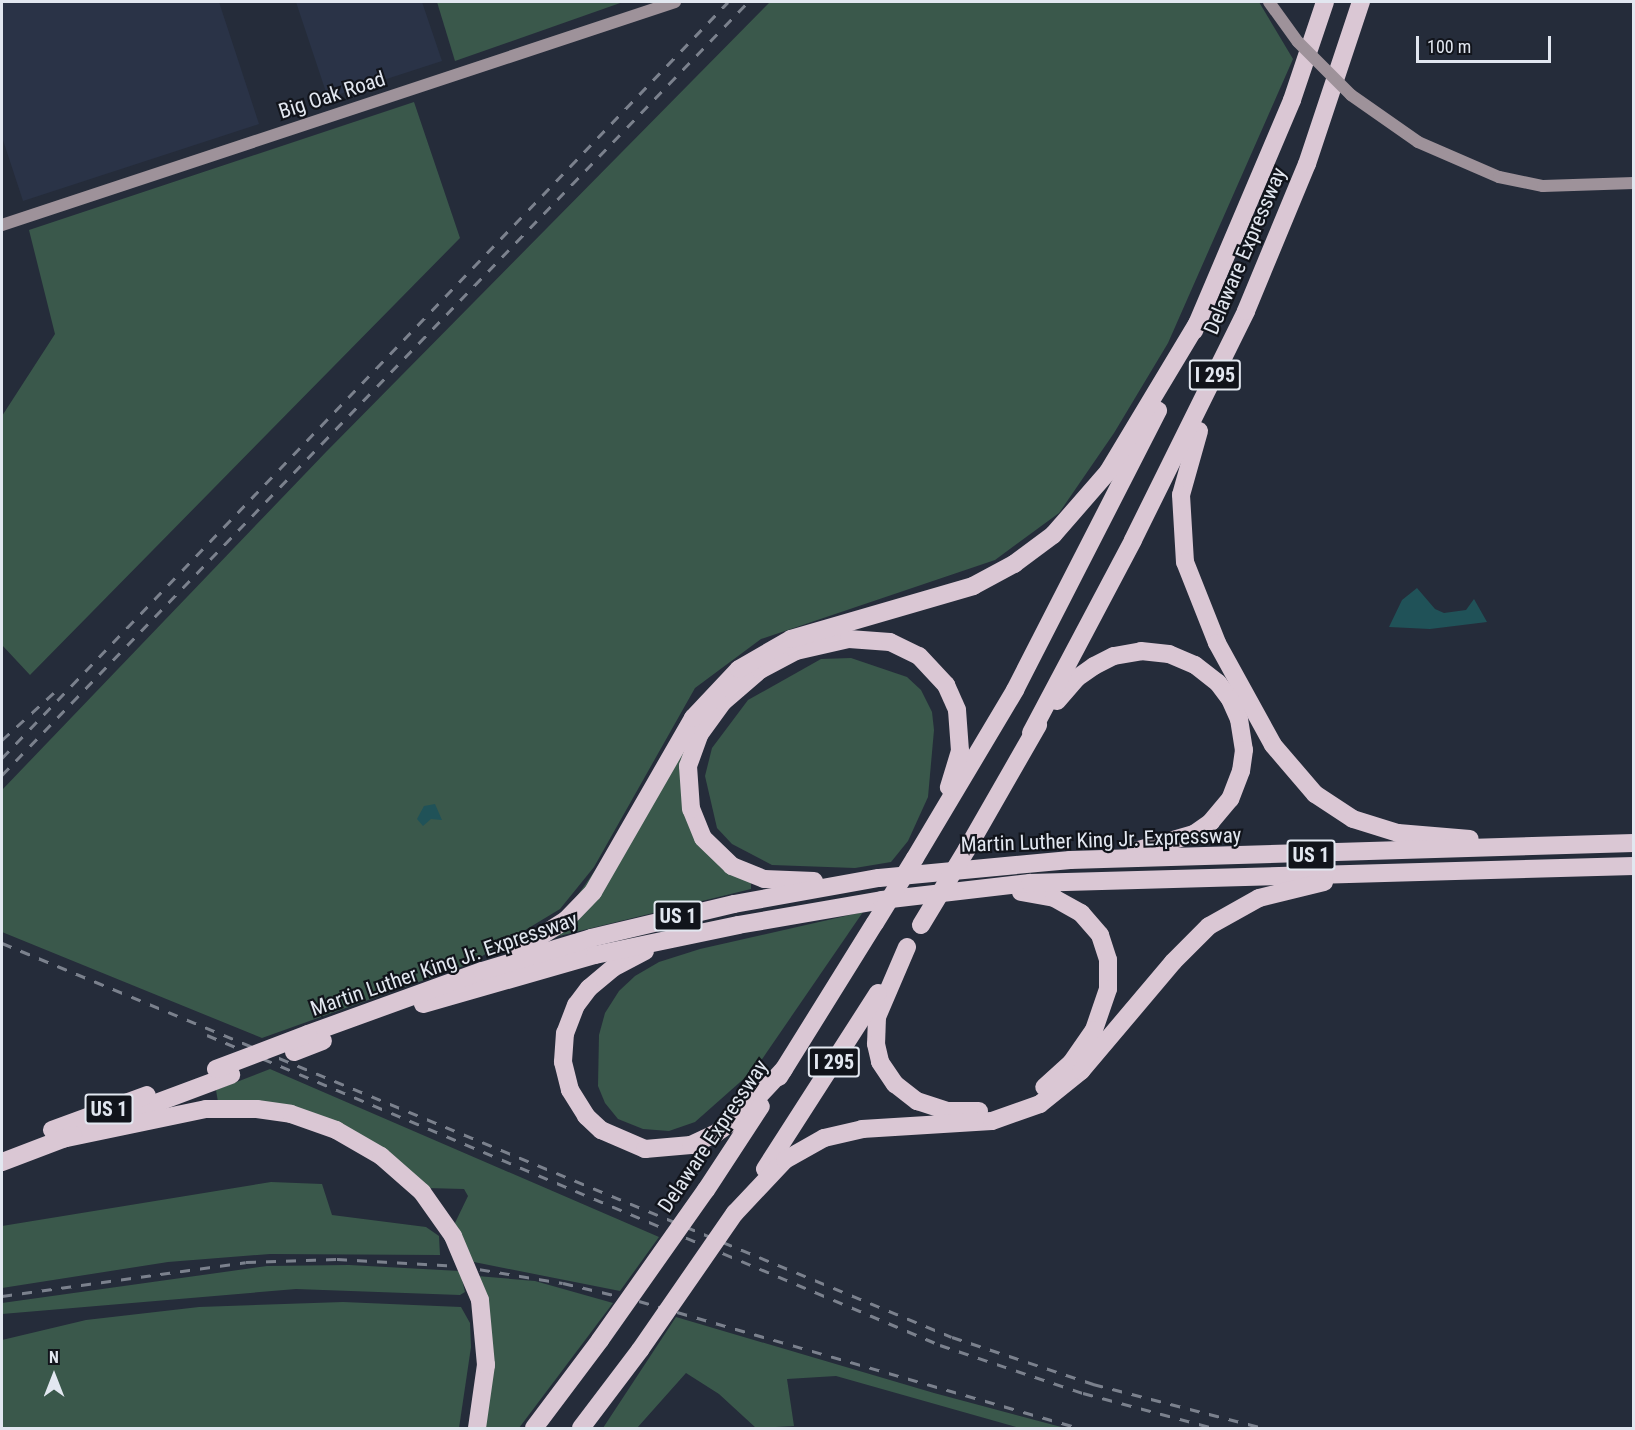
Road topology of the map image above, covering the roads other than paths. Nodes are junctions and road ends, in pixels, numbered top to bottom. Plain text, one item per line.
1 (675, 2) edge
2 (1269, 2) edge
3 (1325, 2) edge
4 (1361, 2) edge
5 (1634, 183) edge
6 (2, 225) edge
7 (1198, 322) junction
8 (1233, 338) junction
9 (1031, 733) junction
10 (1634, 843) edge
11 (1552, 845) junction
12 (918, 854) junction
13 (1070, 860) junction
14 (1634, 866) edge
15 (1407, 873) junction
16 (879, 878) junction
17 (980, 889) junction
18 (690, 934) junction
19 (907, 947) junction
20 (482, 971) junction
21 (315, 1038) junction
22 (784, 1069) junction
23 (223, 1072) junction
24 (62, 1139) junction
25 (2, 1149) edge
26 (2, 1162) edge
27 (746, 1198) junction
28 (477, 1428) edge
29 (534, 1428) edge
30 (580, 1428) edge

1 - 6 street, Big Oak Road
2 - 5 street, bridge
3 - 7 highway, Delaware Expressway / I 295
4 - 8 highway, Delaware Expressway / I 295
7 - 12 highway, I 295
7 - 20 highway
8 - 9 highway, Delaware Expressway / I 295
8 - 11 highway
9 - 13 highway
9 - 19 highway, I 295, bridge
10 - 11 highway, Martin Luther King Jr. Expressway / US 1
11 - 13 highway, Martin Luther King Jr. Expressway / US 1
12 - 16 highway
12 - 22 highway, Delaware Expressway / I 295, bridge
13 - 16 highway, Martin Luther King Jr. Expressway / US 1
14 - 15 highway, Martin Luther King Jr. Expressway / US 1
15 - 17 highway, Martin Luther King Jr. Expressway / US 1
15 - 27 highway
16 - 20 highway, Martin Luther King Jr. Expressway / US 1
17 - 18 highway, Martin Luther King Jr. Expressway / US 1
17 - 19 highway
18 - 21 highway, Martin Luther King Jr. Expressway / US 1
18 - 22 highway
19 - 27 highway, I 295
20 - 21 highway, Martin Luther King Jr. Expressway / US 1
21 - 23 highway, Martin Luther King Jr. Expressway / US 1, bridge
22 - 29 highway, Delaware Expressway / I 295, bridge
23 - 24 highway, Martin Luther King Jr. Expressway / US 1
23 - 25 highway, Martin Luther King Jr. Expressway / US 1
24 - 26 highway, Martin Luther King Jr. Expressway / US 1
24 - 28 highway, bridge
27 - 30 highway, I 295, bridge

